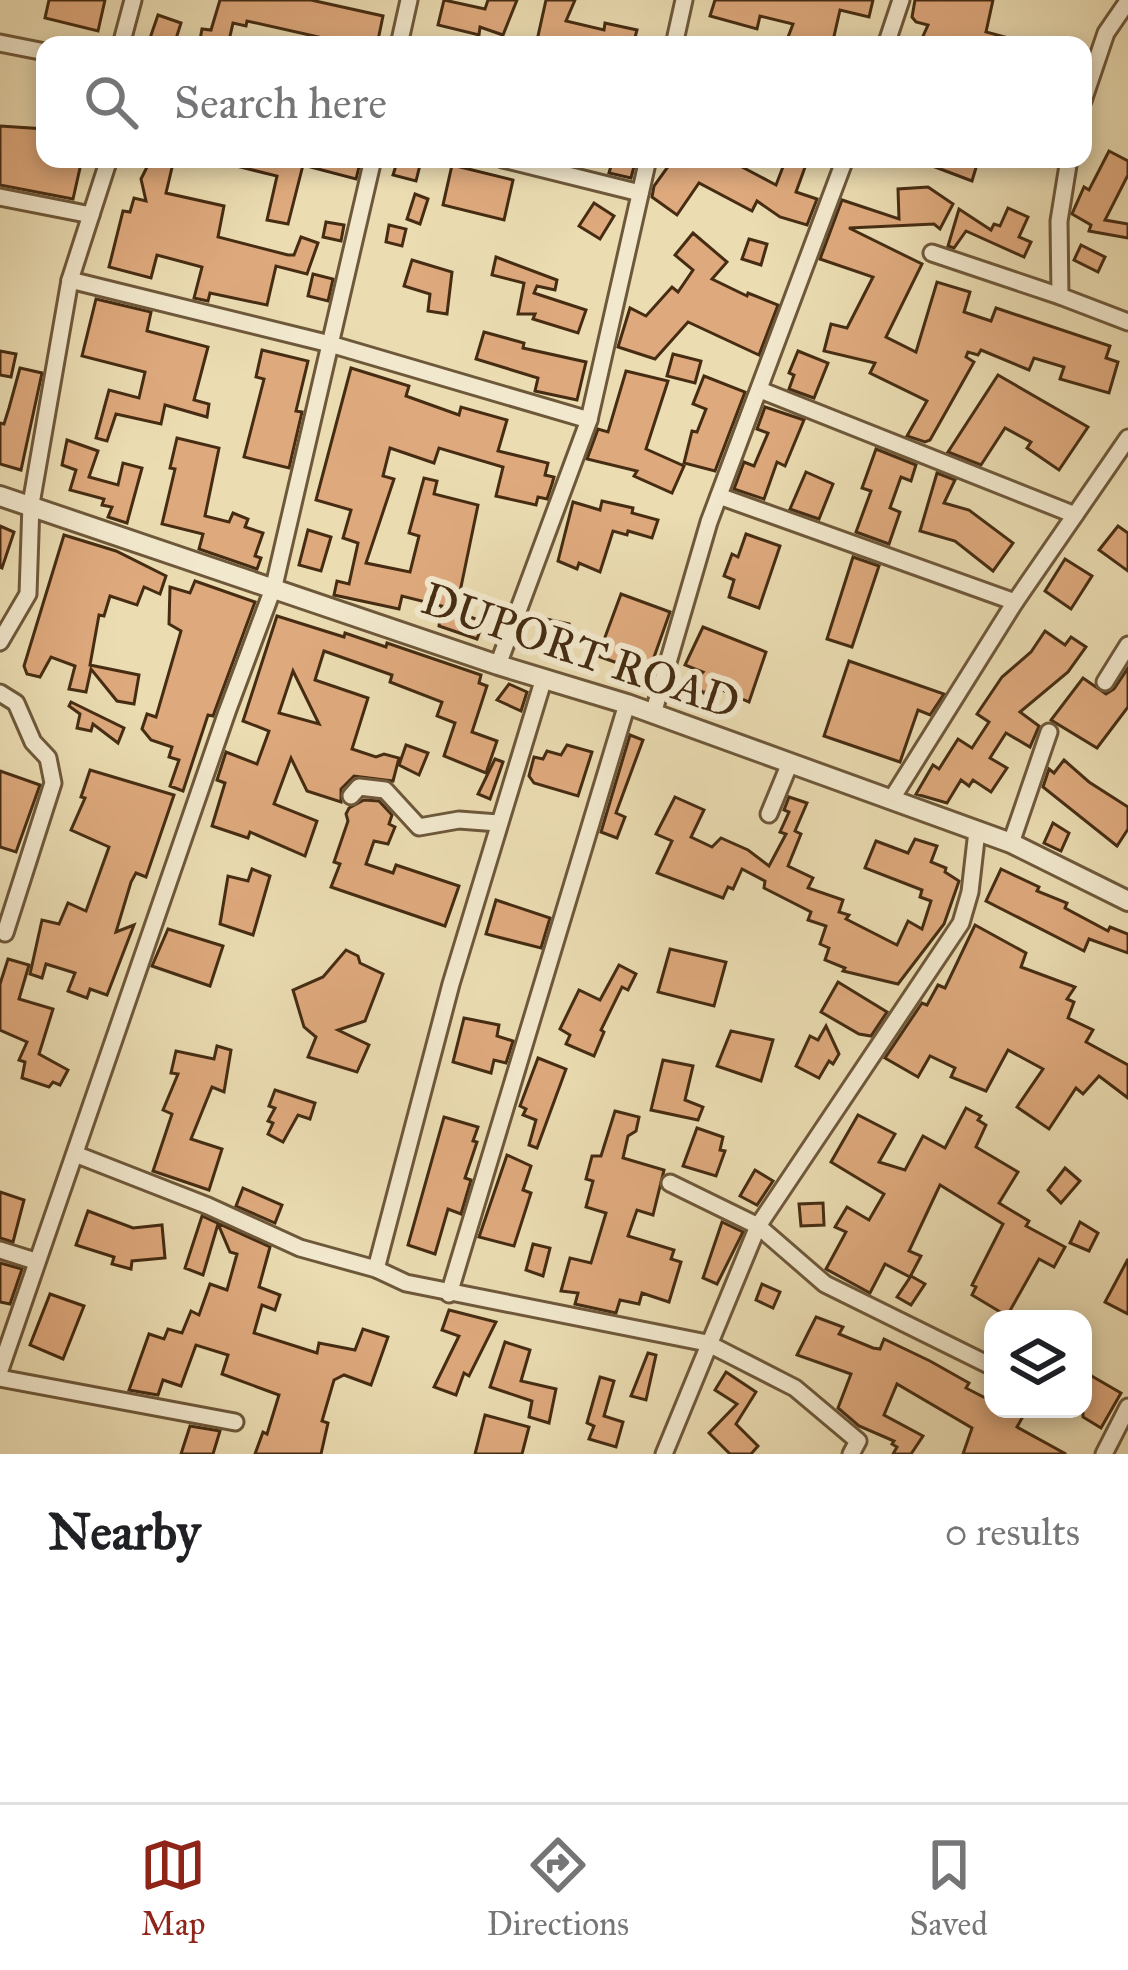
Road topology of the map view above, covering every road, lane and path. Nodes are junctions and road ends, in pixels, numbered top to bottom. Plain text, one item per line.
1 (134, 0) edge
2 (409, 0) edge
3 (684, 0) edge
4 (901, 0) edge
5 (1128, 1) edge
6 (124, 36) edge
7 (401, 36) edge
8 (676, 36) edge
9 (889, 36) edge
10 (0, 43) edge
11 (36, 50) edge
12 (1092, 74) edge
13 (106, 168) edge
14 (371, 168) edge
15 (539, 168) edge
16 (646, 168) edge
17 (842, 168) edge
18 (1068, 168) edge
19 (640, 193) junction
20 (0, 197) edge
21 (91, 215) junction
22 (932, 253) dead end
23 (70, 280) junction
24 (1060, 296) junction
25 (1128, 322) edge
26 (330, 344) junction
27 (760, 390) junction
28 (589, 420) junction
29 (1126, 446) edge
30 (0, 496) edge
31 (719, 496) junction
32 (31, 504) junction
33 (1075, 515) junction
34 (274, 586) junction
35 (1015, 602) junction
36 (0, 642) edge
37 (1128, 645) edge
38 (498, 665) junction
39 (544, 678) junction
40 (1105, 682) dead end
41 (0, 693) edge
42 (626, 704) junction
43 (653, 714) junction
44 (1049, 732) dead end
45 (790, 763) junction
46 (351, 796) dead end
47 (892, 800) junction
48 (769, 814) dead end
49 (498, 823) junction
50 (977, 831) junction
51 (1011, 844) junction
52 (1128, 901) edge
53 (5, 933) dead end
54 (75, 1154) junction
55 (670, 1183) dead end
56 (758, 1226) junction
57 (0, 1250) edge
58 (35, 1261) junction
59 (376, 1269) junction
60 (449, 1294) junction
61 (707, 1343) junction
62 (984, 1363) edge
63 (0, 1374) edge
64 (1128, 1407) edge
65 (236, 1422) dead end
66 (664, 1454) edge
67 (851, 1454) edge
68 (1104, 1454) edge

1 - 6 street
2 - 7 street
3 - 8 street
4 - 9 street
5 - 12 street
10 - 11 street
13 - 21 street
14 - 26 street
15 - 19 street
16 - 19 street
17 - 27 street
18 - 24 street
19 - 28 street
20 - 21 street
21 - 23 street
22 - 24 street
23 - 26 street
23 - 32 street
24 - 25 street
26 - 28 street
26 - 34 street
27 - 31 street
27 - 33 street
28 - 38 street
29 - 33 street
30 - 32 street, DUPORT ROAD
31 - 35 street
31 - 43 street
32 - 34 street, DUPORT ROAD
32 - 36 street
33 - 35 street
34 - 38 street, DUPORT ROAD
34 - 54 street
35 - 47 street
37 - 40 street
38 - 39 street, DUPORT ROAD
39 - 42 street, DUPORT ROAD
39 - 49 street
41 - 53 street
42 - 43 street, DUPORT ROAD
42 - 60 street
43 - 45 street, DUPORT ROAD
44 - 51 street
45 - 47 street, DUPORT ROAD
45 - 48 street
46 - 49 street
47 - 50 street, DUPORT ROAD
49 - 59 street
50 - 51 street, DUPORT ROAD
50 - 56 street
51 - 52 street, DUPORT ROAD
54 - 58 street
54 - 59 street
55 - 56 street
56 - 61 street
56 - 62 street
57 - 58 street
58 - 63 street
59 - 60 street
60 - 61 street
61 - 66 street
61 - 67 street
63 - 65 street
64 - 68 street

